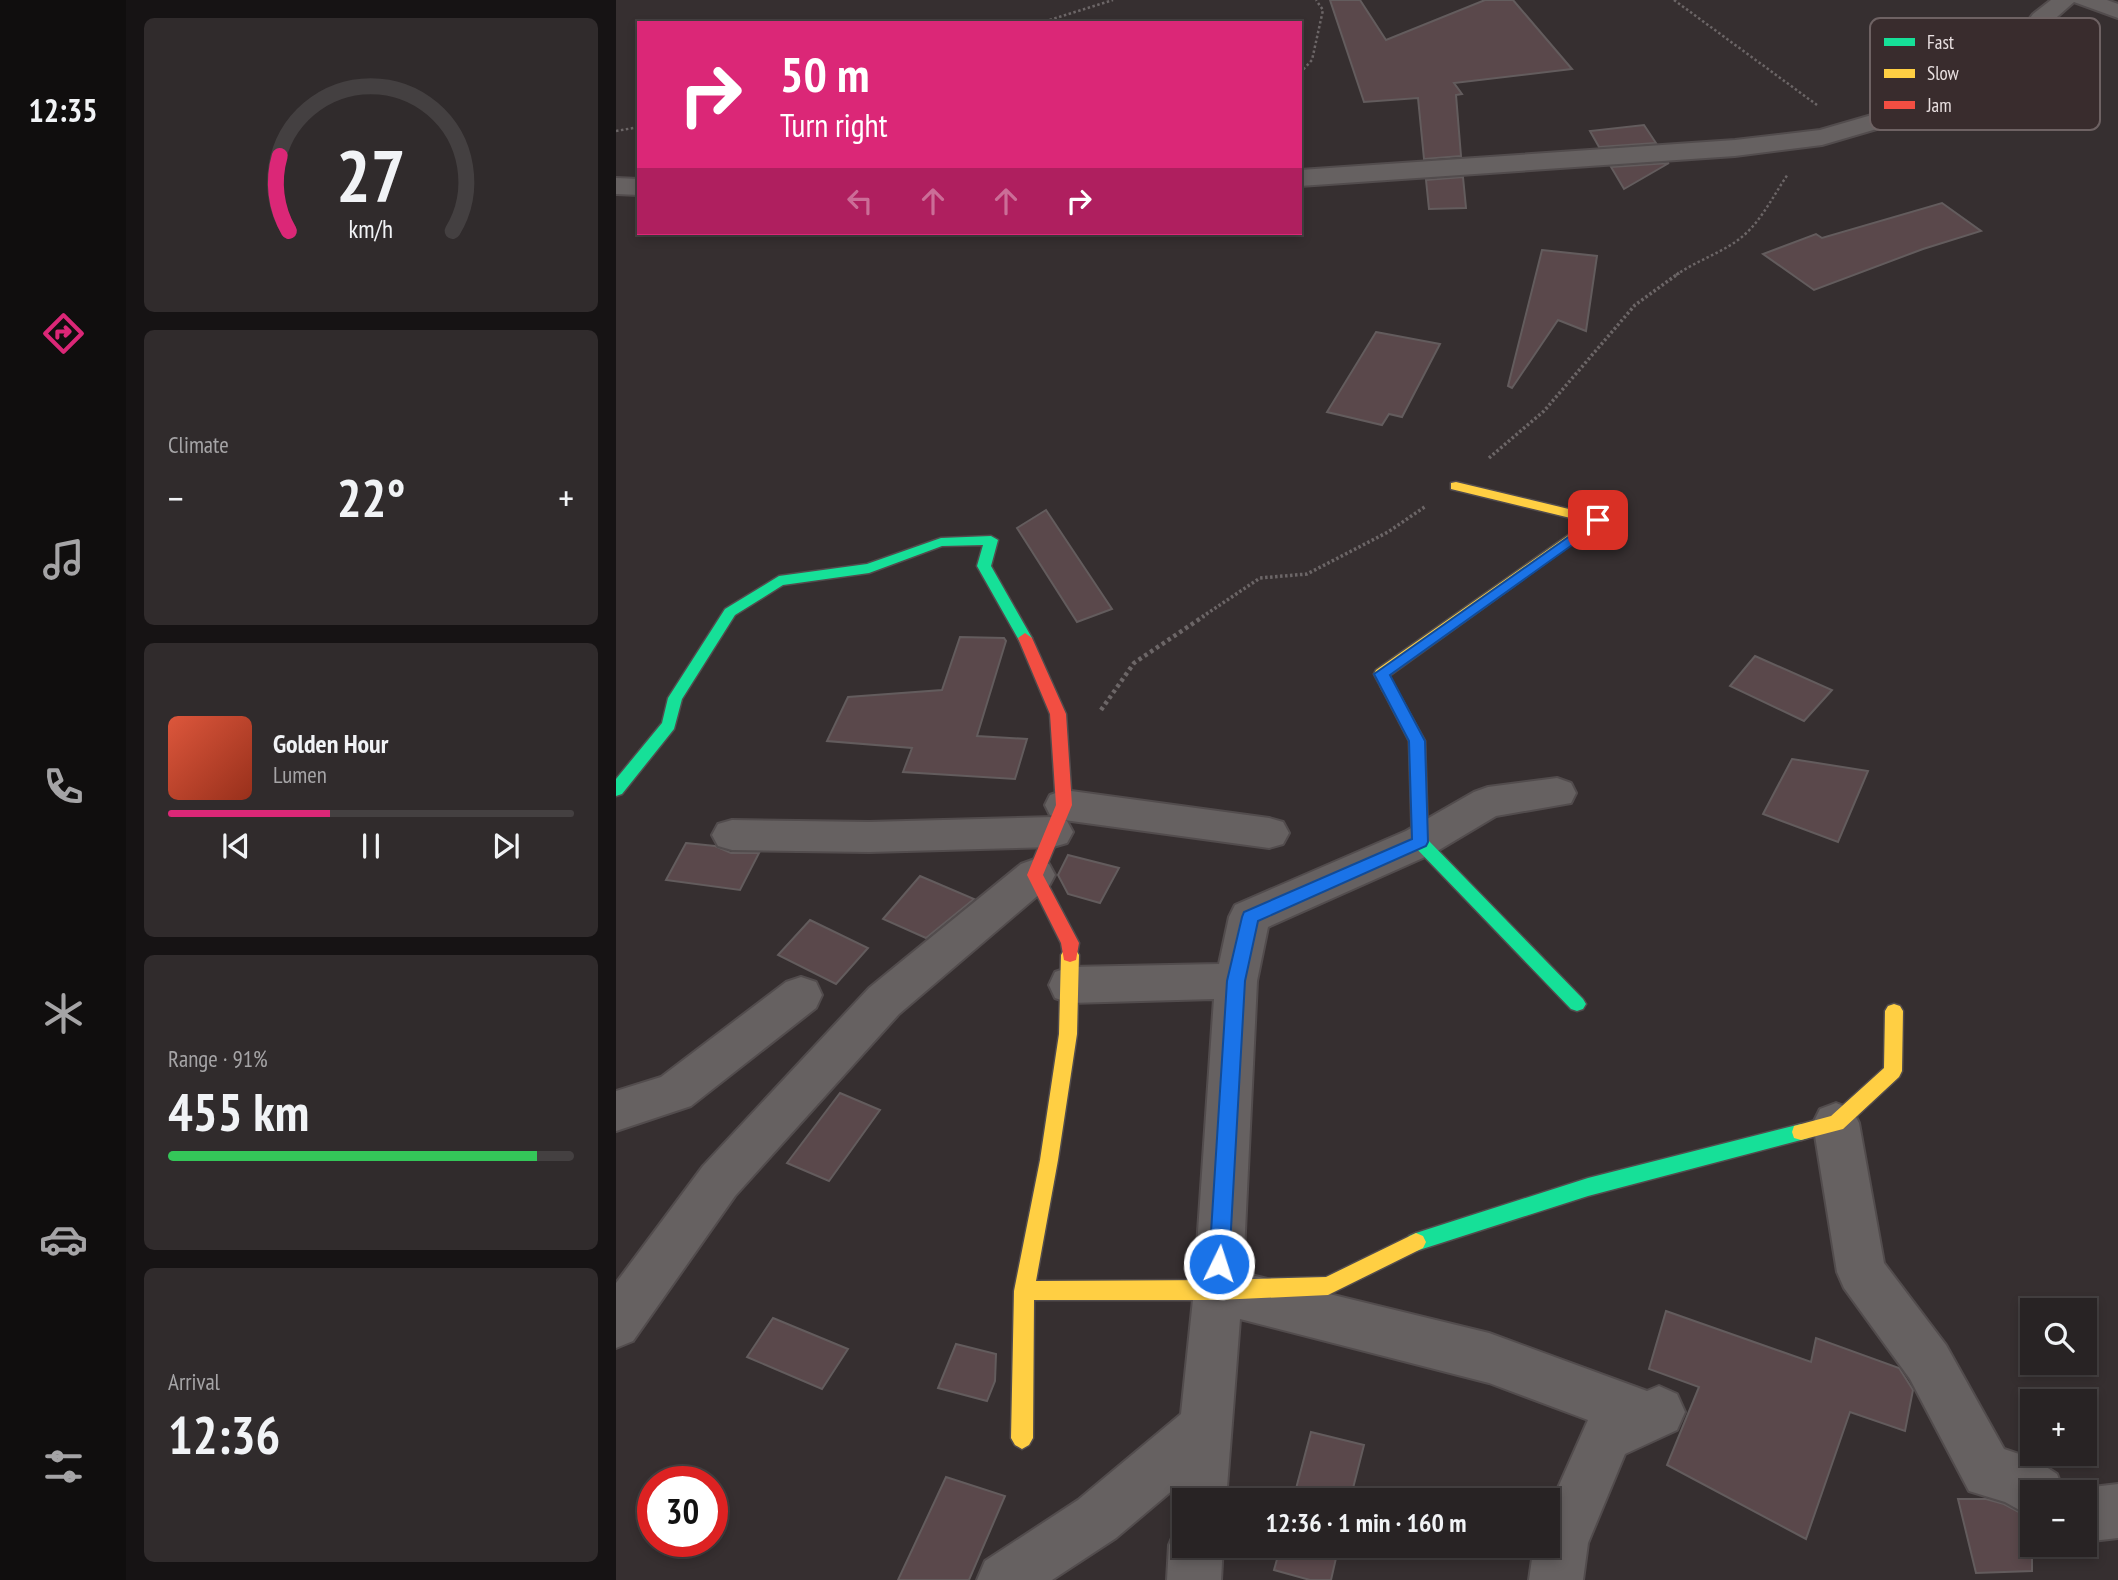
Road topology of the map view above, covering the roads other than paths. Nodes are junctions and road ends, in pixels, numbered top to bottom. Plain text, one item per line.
1 (2065, 0) edge
2 (2084, 0) edge
3 (2118, 11) edge
4 (2042, 18) edge
5 (1870, 123) edge
6 (1302, 178) edge
7 (616, 186) edge
8 (637, 187) edge
9 (1456, 486) dead end
10 (616, 790) edge
11 (1557, 793) dead end
12 (1059, 818) junction
13 (1269, 833) dead end
14 (732, 835) dead end
15 (1420, 842) junction
16 (1035, 875) junction
17 (1236, 981) junction
18 (1069, 985) junction
19 (801, 995) dead end
20 (1577, 1004) dead end
21 (1894, 1012) dead end
22 (675, 1092) junction
23 (616, 1111) edge
24 (1836, 1123) junction
25 (616, 1133) edge
26 (1217, 1290) junction
27 (1024, 1291) junction
28 (616, 1324) edge
29 (1205, 1428) junction
30 (1023, 1438) dead end
31 (2020, 1481) edge
32 (1200, 1488) edge
33 (2118, 1511) edge
34 (2097, 1513) edge
35 (1195, 1558) edge
36 (1004, 1580) edge
37 (1194, 1580) edge
38 (1556, 1580) edge

1 - 4 street
2 - 3 street
5 - 6 street
7 - 8 street
9 - 15 street
10 - 12 street
11 - 15 street
12 - 13 street
12 - 14 street
12 - 16 street
15 - 17 street
15 - 20 street
16 - 18 street
16 - 28 street
17 - 18 street
17 - 26 street
18 - 27 street
19 - 22 street
21 - 24 street
22 - 23 street
22 - 25 street
24 - 26 street
24 - 31 street
26 - 27 street
26 - 29 street
26 - 38 street
27 - 30 street
29 - 32 street
29 - 36 street
33 - 34 street
35 - 37 street

